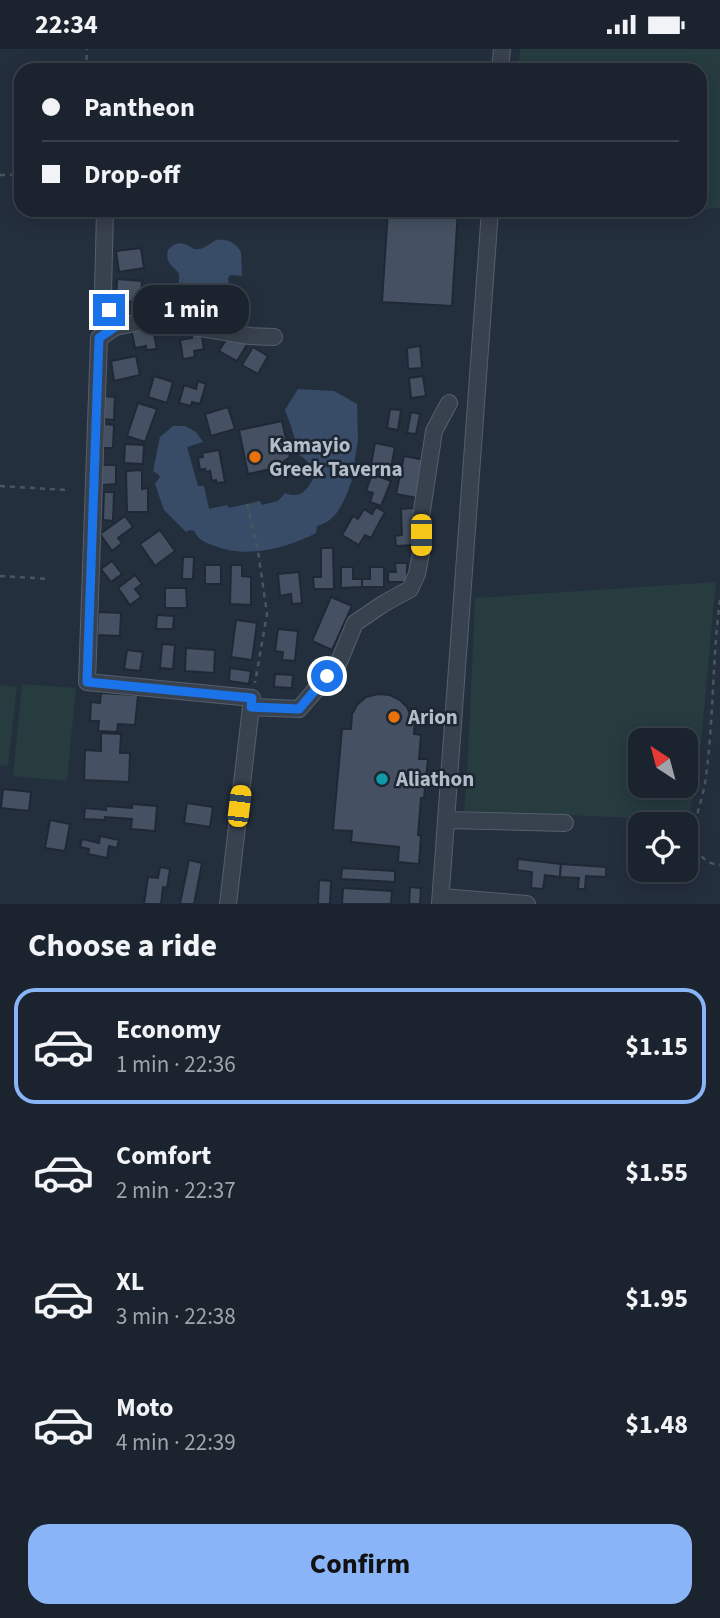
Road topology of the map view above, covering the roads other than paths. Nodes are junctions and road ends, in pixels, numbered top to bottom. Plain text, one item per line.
1 (105, 217) edge
2 (489, 217) edge
3 (115, 327) junction
4 (274, 337) dead end
5 (449, 403) dead end
6 (252, 703) junction
7 (446, 820) junction
8 (565, 823) dead end
9 (441, 900) edge
10 (228, 904) edge
11 (527, 904) edge

1 - 3 street
2 - 7 street
3 - 4 street
3 - 6 street
5 - 6 street
6 - 10 street
7 - 8 street
7 - 9 street
9 - 11 street

